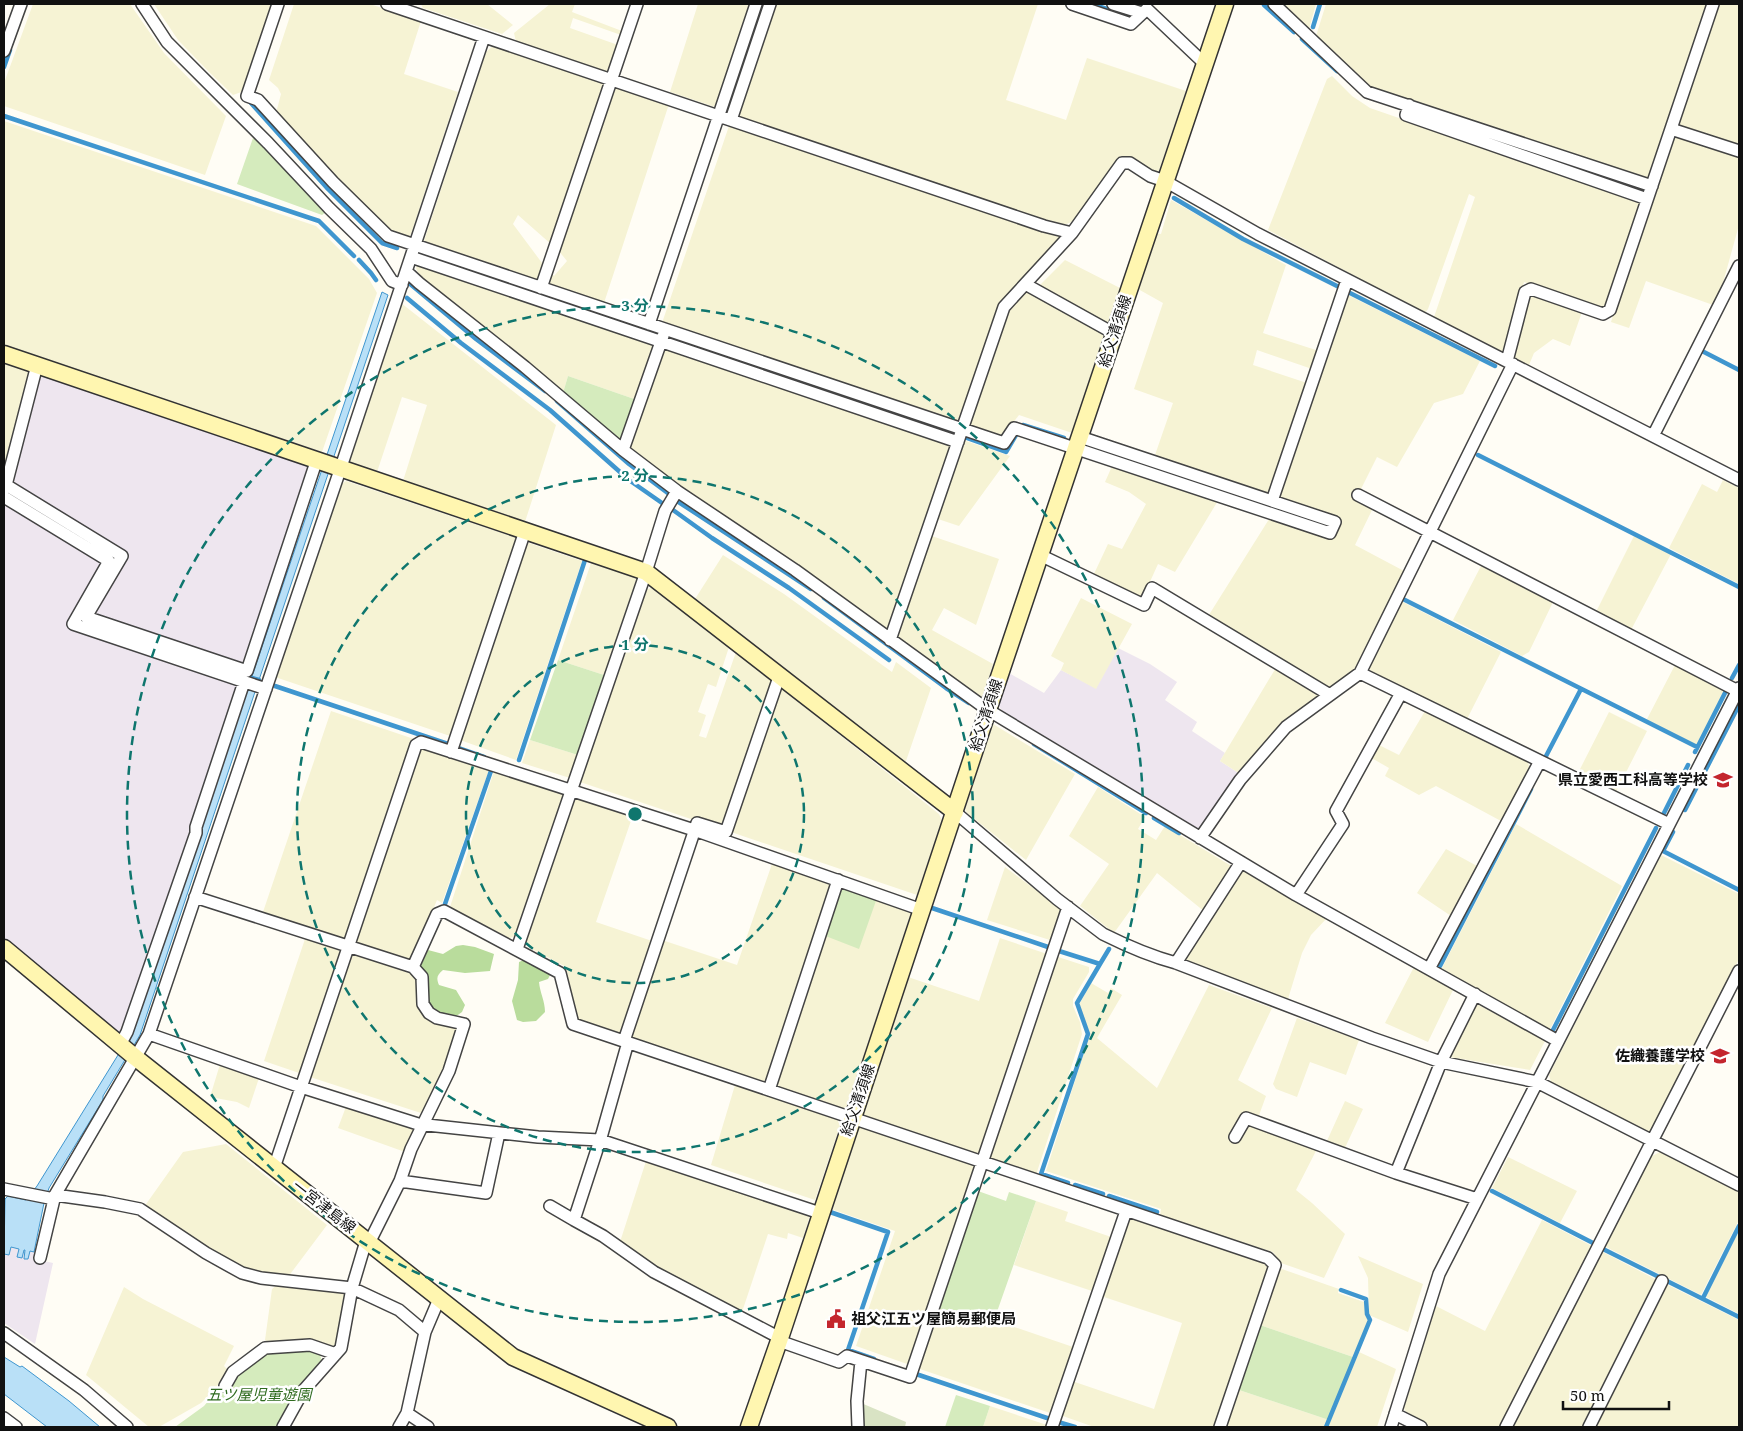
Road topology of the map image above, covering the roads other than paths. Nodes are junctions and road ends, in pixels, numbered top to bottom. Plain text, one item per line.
1 (21, 4) edge
2 (142, 4) edge
3 (278, 4) edge
4 (387, 4) edge
5 (637, 4) edge
6 (756, 4) edge
7 (770, 4) edge
8 (1072, 4) edge
9 (1113, 4) edge
10 (1225, 4) edge
11 (1274, 4) edge
12 (1713, 4) edge
13 (413, 8) edge
14 (1142, 13) junction
15 (484, 37) junction
16 (4, 51) edge
17 (1205, 64) junction
18 (612, 80) junction
19 (1409, 105) junction
20 (719, 116) junction
21 (730, 120) junction
22 (1671, 129) junction
23 (1739, 151) edge
24 (1165, 181) junction
25 (1652, 186) junction
26 (1647, 199) junction
27 (1072, 233) junction
28 (415, 245) junction
29 (411, 257) junction
30 (1739, 266) edge
31 (406, 272) junction
32 (1347, 280) junction
33 (1025, 284) junction
34 (402, 285) junction
35 (542, 288) junction
36 (649, 324) junction
37 (1114, 334) junction
38 (663, 335) junction
39 (4, 354) edge
40 (1510, 362) junction
41 (37, 365) junction
42 (962, 429) junction
43 (1653, 436) junction
44 (958, 442) junction
45 (1078, 443) junction
46 (624, 450) junction
47 (329, 463) junction
48 (1739, 480) edge
49 (5, 487) edge
50 (677, 491) junction
51 (1358, 495) dead end
52 (4, 497) edge
53 (1272, 501) junction
54 (525, 531) junction
55 (1429, 532) junction
56 (1040, 555) junction
57 (646, 572) junction
58 (114, 632) junction
59 (890, 640) junction
60 (233, 672) junction
61 (1360, 673) junction
62 (780, 677) junction
63 (246, 682) junction
64 (263, 688) junction
65 (1738, 689) edge
66 (1400, 693) junction
67 (1330, 695) junction
68 (988, 710) junction
69 (451, 752) junction
70 (1540, 761) junction
71 (572, 791) junction
72 (955, 812) junction
73 (1669, 824) junction
74 (694, 830) junction
75 (1200, 838) junction
76 (1241, 862) junction
77 (838, 880) junction
78 (1296, 895) junction
79 (195, 898) junction
80 (1068, 907) junction
81 (922, 910) junction
82 (348, 946) junction
83 (517, 949) junction
84 (4, 952) edge
85 (1176, 963) junction
86 (413, 966) junction
87 (1429, 969) junction
88 (1739, 971) edge
89 (1475, 994) junction
90 (149, 1034) junction
91 (1558, 1041) junction
92 (626, 1042) junction
93 (128, 1051) junction
94 (1441, 1062) junction
95 (1537, 1082) junction
96 (301, 1087) junction
97 (769, 1090) junction
98 (852, 1118) junction
99 (423, 1125) junction
100 (499, 1133) junction
101 (1236, 1137) dead end
102 (600, 1140) junction
103 (1653, 1141) junction
104 (982, 1162) junction
105 (274, 1168) junction
106 (1396, 1173) junction
107 (400, 1181) junction
108 (1739, 1185) edge
109 (4, 1189) edge
110 (53, 1197) junction
111 (1477, 1199) junction
112 (550, 1206) dead end
113 (1126, 1210) junction
114 (820, 1213) junction
115 (574, 1220) junction
116 (368, 1242) junction
117 (40, 1258) dead end
118 (1662, 1281) dead end
119 (352, 1288) junction
120 (439, 1299) junction
121 (425, 1332) junction
122 (4, 1333) edge
123 (780, 1340) junction
124 (336, 1354) junction
125 (860, 1361) junction
126 (225, 1386) dead end
127 (407, 1413) junction
128 (1395, 1414) junction
129 (4, 1418) edge
130 (16, 1427) edge
131 (127, 1427) edge
132 (282, 1427) edge
133 (399, 1427) edge
134 (428, 1427) edge
135 (668, 1427) edge
136 (748, 1427) edge
137 (858, 1427) edge
138 (1052, 1427) edge
139 (1220, 1427) edge
140 (1391, 1427) edge
141 (1421, 1427) edge
142 (1506, 1427) edge
143 (1589, 1427) edge

1 - 16 street
2 - 34 street
3 - 28 street
4 - 13 street
5 - 18 street
6 - 20 street
7 - 21 street
8 - 14 street
9 - 14 street
10 - 17 main road, 給父清須線
11 - 19 street
12 - 22 street
13 - 15 street
14 - 17 street
15 - 18 street
15 - 28 street
17 - 24 main road, 給父清須線
18 - 20 street
18 - 35 street
19 - 25 street
19 - 26 street
20 - 21 street
20 - 36 street
21 - 27 street
22 - 23 street
22 - 25 street
24 - 27 street
24 - 32 street
24 - 37 main road, 給父清須線
25 - 26 street
26 - 40 street
27 - 33 street
28 - 29 street
28 - 35 street
29 - 31 street
29 - 38 street
30 - 43 street
31 - 34 street
31 - 46 street
32 - 40 street
32 - 53 street
33 - 37 street
33 - 42 street
34 - 47 street
35 - 36 street
36 - 38 street
37 - 45 main road, 給父清須線
38 - 42 street
38 - 44 street
38 - 46 street
39 - 41 main road
40 - 43 street
40 - 55 street
41 - 47 main road
41 - 49 street
42 - 44 street
42 - 45 street
43 - 48 street
44 - 59 street
45 - 53 street
45 - 53 street
45 - 56 main road, 給父清須線
46 - 50 street
47 - 54 main road
47 - 60 street
47 - 64 street
49 - 58 street
50 - 57 street
50 - 59 street
51 - 55 street
52 - 58 street
54 - 57 main road
54 - 69 street
55 - 61 street
55 - 65 street
56 - 67 street
56 - 68 main road, 給父清須線
57 - 62 main road
57 - 71 street
58 - 60 street
59 - 68 street
60 - 63 street
61 - 66 street
61 - 67 street
62 - 72 main road
62 - 74 street
63 - 64 street
63 - 93 street
64 - 79 street
65 - 73 street
66 - 70 street
66 - 78 street
67 - 75 street
68 - 72 main road, 給父清須線
68 - 75 street
69 - 71 street
69 - 82 street
70 - 73 street
70 - 87 street
71 - 74 street
71 - 83 street
72 - 80 street
72 - 81 main road, 給父清須線
73 - 91 street
74 - 77 street
74 - 92 street
75 - 76 street
76 - 78 street
76 - 85 street
77 - 81 street
77 - 97 street
78 - 87 street
79 - 82 street
79 - 90 street
80 - 85 street
80 - 104 street
81 - 98 main road, 給父清須線
82 - 86 street
82 - 96 street
83 - 86 street
83 - 92 street
84 - 93 main road, 一宮津島線
85 - 94 street
86 - 99 street
87 - 89 street
88 - 103 street
89 - 91 street
89 - 94 street
90 - 93 street
90 - 96 street
91 - 95 street
92 - 97 street
92 - 102 street
93 - 105 main road, 一宮津島線
93 - 110 street
94 - 95 street
94 - 106 street
95 - 103 street
95 - 111 street
96 - 99 street
96 - 105 street
97 - 98 street
98 - 104 street
98 - 114 main road, 給父清須線
99 - 100 street
99 - 107 street
100 - 102 street
100 - 107 street
101 - 106 street
102 - 114 street
102 - 115 street
103 - 108 street
103 - 142 street
104 - 113 street
104 - 125 street
105 - 116 main road, 一宮津島線
106 - 111 street
107 - 116 street
109 - 110 street
110 - 117 street
110 - 119 street
111 - 128 street
112 - 115 street
113 - 138 street
113 - 139 street
114 - 123 main road, 給父清須線
115 - 123 street
116 - 119 street
116 - 120 main road, 一宮津島線
118 - 143 street
119 - 121 street
119 - 124 street
120 - 121 street
120 - 135 main road, 一宮津島線
121 - 127 street
122 - 131 street
123 - 125 street
123 - 136 main road, 給父清須線
124 - 126 street
124 - 132 street
125 - 137 street
127 - 133 street
127 - 134 street
128 - 140 street
128 - 141 street
129 - 130 street

